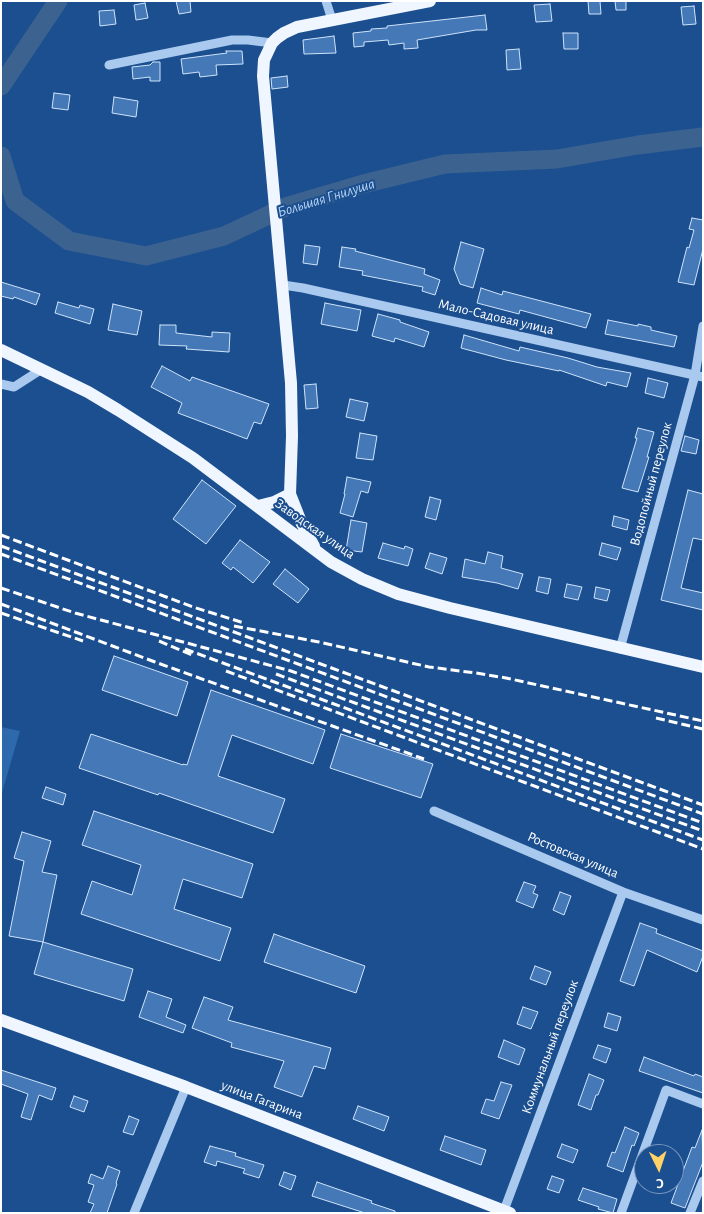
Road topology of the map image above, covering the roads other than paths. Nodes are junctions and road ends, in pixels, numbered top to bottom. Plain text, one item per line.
1 (326, 1) edge
2 (430, 1) edge
3 (332, 20) junction
4 (272, 43) junction
5 (109, 65) dead end
6 (283, 285) junction
7 (703, 326) edge
8 (1, 350) edge
9 (42, 369) junction
10 (699, 376) edge
11 (1, 384) edge
12 (290, 494) junction
13 (258, 506) junction
14 (317, 550) junction
15 (620, 649) junction
16 (703, 667) edge
17 (434, 811) dead end
18 (623, 892) junction
19 (703, 920) edge
20 (1, 1020) edge
21 (186, 1087) junction
22 (703, 1104) edge
23 (703, 1181) edge
24 (506, 1212) edge
25 (134, 1213) edge
26 (622, 1213) edge
27 (690, 1213) edge

1 - 3 street
2 - 3 main road
3 - 4 main road
4 - 5 street
4 - 6 main road
6 - 10 street, Мало-Садовая улица
6 - 12 main road
7 - 10 street, Водопойный переулок
8 - 9 main road, Заводская улица
9 - 11 street
9 - 13 main road, Заводская улица
10 - 15 street, Водопойный переулок
12 - 13 main road
12 - 14 main road
13 - 14 main road, Заводская улица
14 - 15 main road, Заводская улица
15 - 16 main road, Заводская улица
17 - 18 street, Ростовская улица
18 - 19 street, Ростовская улица
18 - 24 street, Коммунальный переулок
20 - 21 main road, улица Гагарина
21 - 24 main road, улица Гагарина
21 - 25 street
22 - 26 street
23 - 27 street

